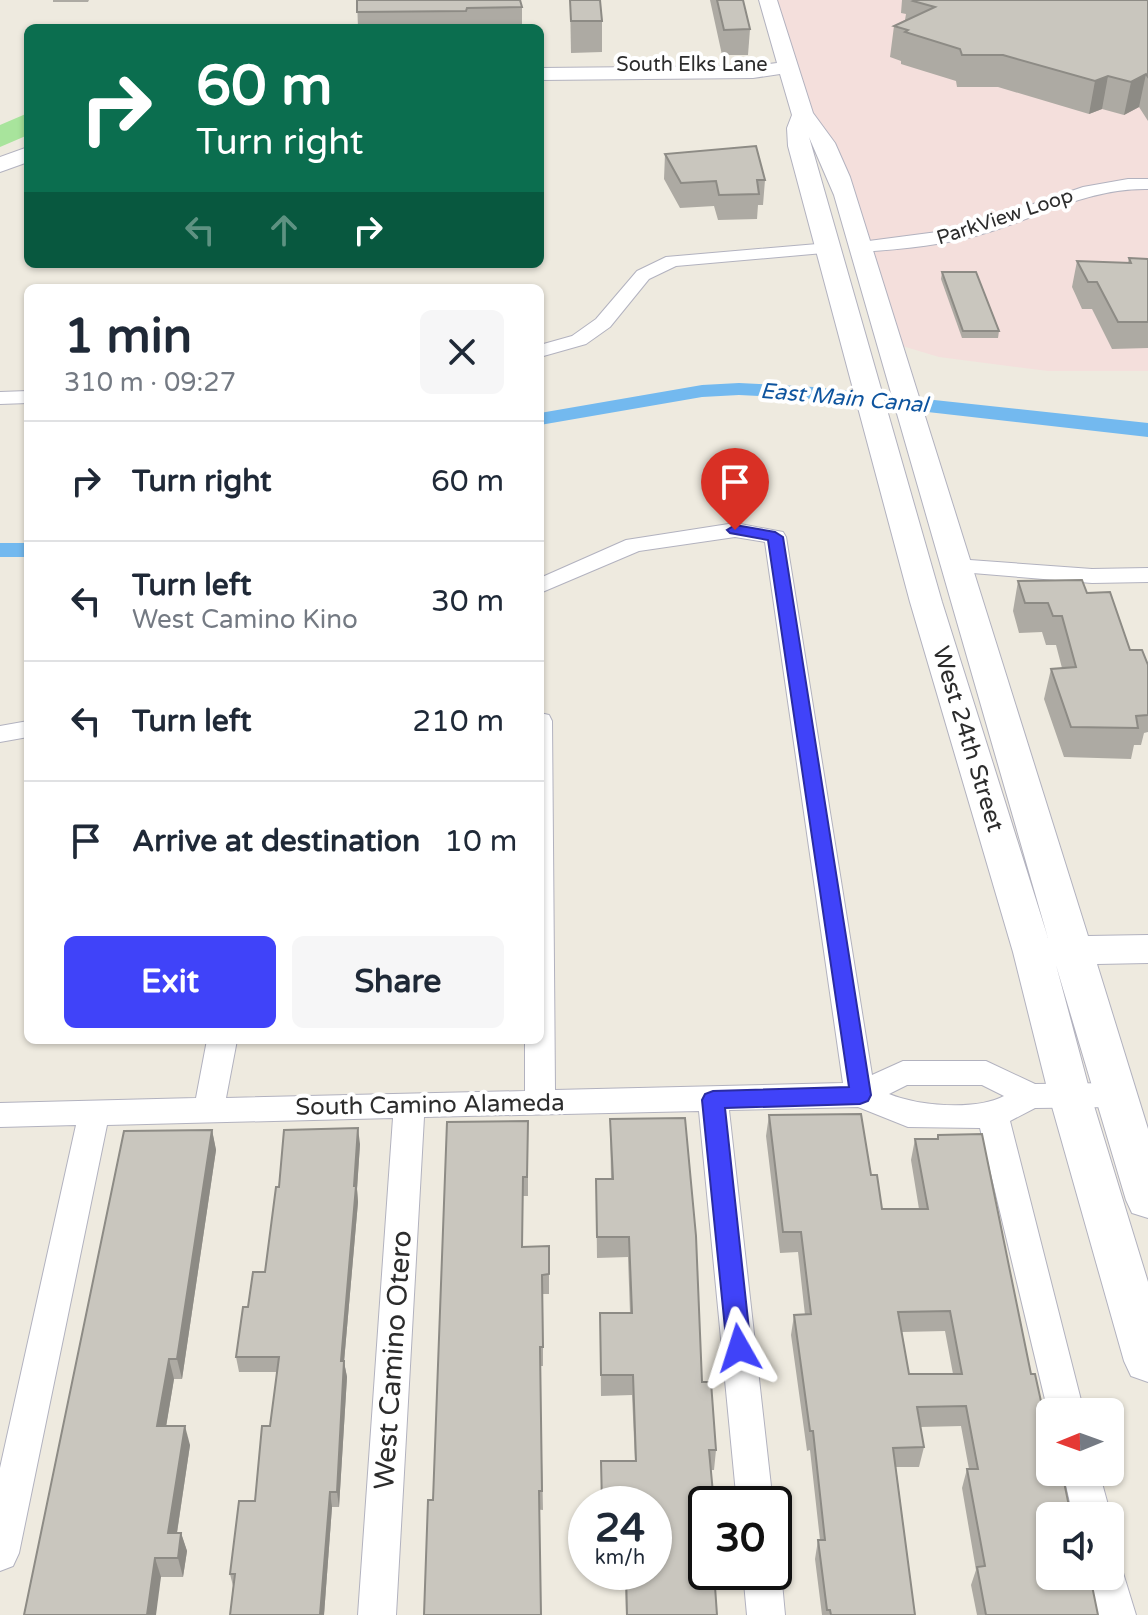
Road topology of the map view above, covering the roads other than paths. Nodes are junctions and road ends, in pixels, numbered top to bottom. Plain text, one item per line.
1 (768, 0) edge
2 (544, 65) edge
3 (788, 67) junction
4 (544, 74) edge
5 (803, 115) junction
6 (24, 156) edge
7 (0, 165) edge
8 (1148, 184) edge
9 (861, 247) junction
10 (829, 248) junction
11 (544, 350) edge
12 (24, 397) edge
13 (0, 398) edge
14 (892, 475) junction
15 (956, 566) junction
16 (1148, 575) edge
17 (544, 584) edge
18 (24, 730) edge
19 (0, 734) edge
20 (1148, 949) edge
21 (1052, 951) junction
22 (221, 1044) edge
23 (540, 1044) edge
24 (860, 1095) junction
25 (1116, 1095) junction
26 (1051, 1096) junction
27 (713, 1100) junction
28 (540, 1103) junction
29 (409, 1105) junction
30 (209, 1108) junction
31 (94, 1112) junction
32 (0, 1115) edge
33 (993, 1116) junction
34 (1148, 1200) edge
35 (1148, 1361) edge
36 (1063, 1398) edge
37 (753, 1486) edge
38 (0, 1553) edge
39 (764, 1590) edge
40 (1111, 1590) edge
41 (377, 1615) edge
42 (766, 1615) edge
43 (1117, 1615) edge

1 - 3 main road, West 24th Street
2 - 3 main road, South Elks Lane
3 - 4 main road, South Elks Lane
3 - 5 main road, West 24th Street
5 - 9 main road, West 24th Street
5 - 10 main road, West 24th Street
6 - 7 main road
8 - 9 street, ParkView Loop
9 - 10 main road
9 - 15 main road, West 24th Street
10 - 11 street
10 - 14 main road, West 24th Street
12 - 13 street
14 - 15 main road
14 - 21 main road, West 24th Street
15 - 16 street
15 - 21 main road, West 24th Street
17 - 24 street
18 - 19 street
20 - 21 main road
21 - 25 main road, West 24th Street
21 - 26 main road, West 24th Street
22 - 30 street
23 - 28 street
24 - 26 street, South Camino Alameda
24 - 27 street, South Camino Alameda
24 - 33 street, South Camino Alameda
25 - 26 street, South Camino Alameda
25 - 34 main road, West 24th Street
26 - 33 street, South Camino Alameda
26 - 35 main road, West 24th Street
27 - 28 street, South Camino Alameda
27 - 37 street
28 - 29 street, South Camino Alameda
29 - 30 street, South Camino Alameda
29 - 41 street, West Camino Otero
30 - 31 street, South Camino Alameda
31 - 32 street, South Camino Alameda
31 - 38 street
33 - 36 street
39 - 42 street
40 - 43 street

